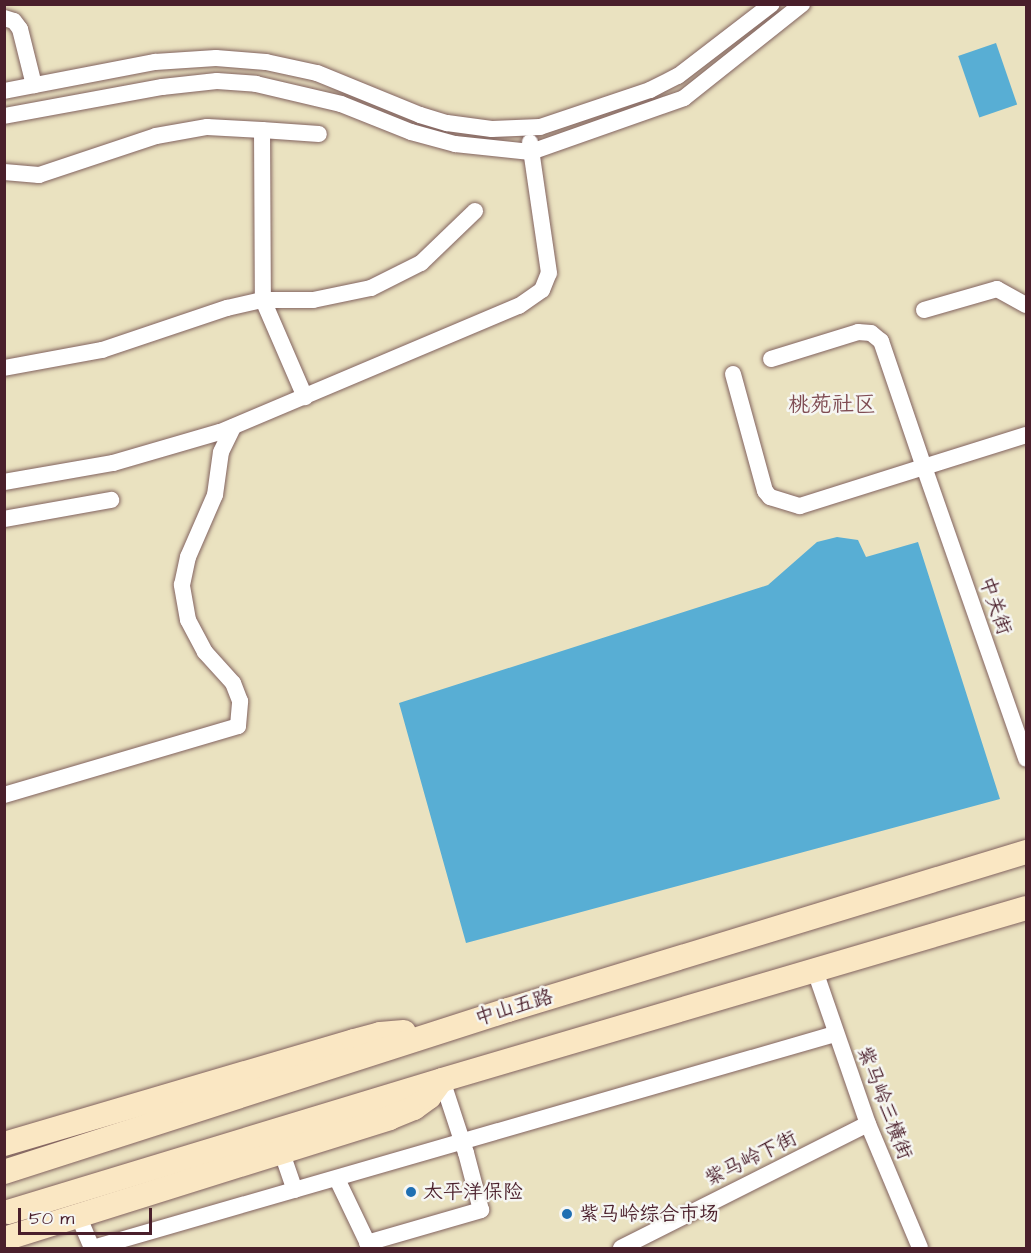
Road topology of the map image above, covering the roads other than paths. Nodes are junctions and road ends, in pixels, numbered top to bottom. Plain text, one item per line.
1 (772, 4) edge
2 (802, 4) edge
3 (4, 18) edge
4 (34, 85) junction
5 (4, 91) edge
6 (4, 116) edge
7 (528, 128) junction
8 (262, 130) junction
9 (319, 134) dead end
10 (531, 152) junction
11 (4, 172) edge
12 (475, 211) dead end
13 (263, 300) junction
14 (1026, 305) edge
15 (924, 310) dead end
16 (771, 359) dead end
17 (4, 368) edge
18 (733, 374) dead end
19 (305, 397) junction
20 (233, 427) junction
21 (1026, 435) edge
22 (924, 467) junction
23 (4, 482) edge
24 (111, 500) dead end
25 (4, 519) edge
26 (1026, 759) edge
27 (4, 795) edge
28 (1026, 852) edge
29 (1026, 908) edge
30 (815, 970) junction
31 (835, 1034) junction
32 (430, 1035) junction
33 (442, 1080) junction
34 (868, 1124) junction
35 (4, 1144) edge
36 (282, 1153) junction
37 (4, 1172) edge
38 (337, 1179) junction
39 (295, 1191) junction
40 (8, 1212) dead end
41 (78, 1215) junction
42 (4, 1239) edge
43 (368, 1246) edge
44 (93, 1248) edge
45 (621, 1248) edge
46 (920, 1248) edge

1 - 7 street
2 - 10 street
3 - 4 street
4 - 5 street
4 - 7 street
6 - 10 street
7 - 10 street
8 - 9 street
8 - 11 street
8 - 13 street
10 - 19 street
12 - 13 street
13 - 17 street
13 - 19 street
14 - 15 street
16 - 22 street, 中关街
18 - 22 street
19 - 20 street
20 - 23 street
20 - 27 street
21 - 22 street
22 - 26 street, 中关街
24 - 25 street
28 - 32 main road, 中山五路
29 - 30 main road
30 - 31 street, 紫马岭三横街
30 - 33 main road
31 - 34 street, 紫马岭三横街
31 - 38 street
32 - 35 main road
32 - 37 main road, 中山五路
33 - 36 main road
33 - 40 main road
33 - 43 street
34 - 45 street, 紫马岭下街
34 - 46 street, 紫马岭三横街
36 - 39 street
36 - 41 main road
38 - 39 street
38 - 43 street
39 - 44 street
41 - 42 main road
41 - 44 street

